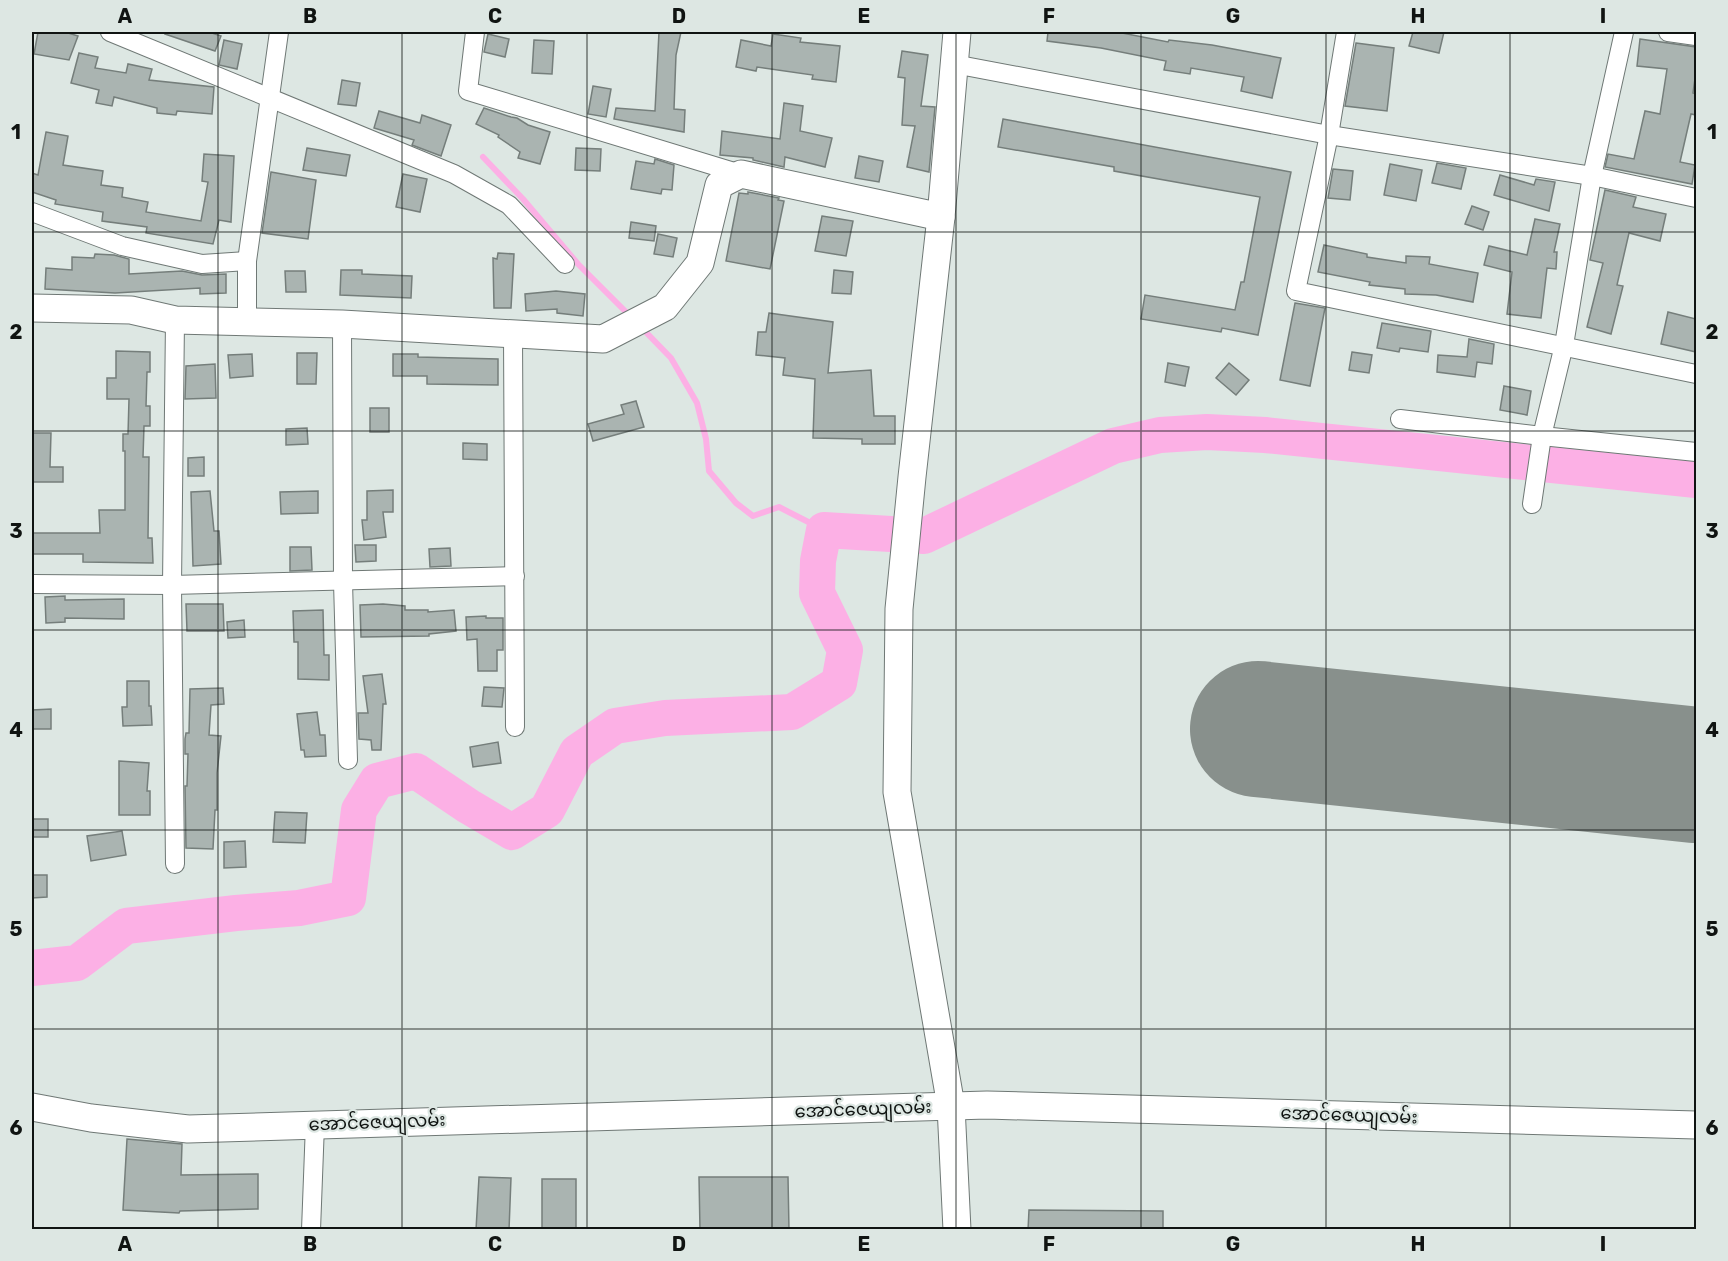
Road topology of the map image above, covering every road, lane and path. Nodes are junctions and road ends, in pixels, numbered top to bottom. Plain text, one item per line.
1 (110, 32) edge
2 (279, 32) edge
3 (475, 32) edge
4 (957, 32) edge
5 (1346, 32) edge
6 (1624, 32) edge
7 (1668, 32) edge
8 (1696, 36) edge
9 (954, 64) junction
10 (269, 97) junction
11 (1329, 135) junction
12 (741, 174) junction
13 (1592, 176) junction
14 (1696, 198) edge
15 (32, 212) edge
16 (941, 218) junction
17 (247, 261) junction
18 (565, 264) dead end
19 (32, 308) edge
20 (175, 320) junction
21 (247, 322) junction
22 (342, 324) junction
23 (513, 335) junction
24 (1564, 345) junction
25 (1696, 374) edge
26 (1400, 419) dead end
27 (1542, 436) junction
28 (1696, 452) edge
29 (1532, 504) dead end
30 (515, 576) junction
31 (343, 582) junction
32 (32, 584) edge
33 (172, 585) junction
34 (515, 727) dead end
35 (348, 760) dead end
36 (175, 864) dead end
37 (951, 1106) junction
38 (32, 1107) edge
39 (315, 1124) junction
40 (1696, 1125) edge
41 (311, 1230) edge
42 (957, 1230) edge

1 - 10 street
2 - 10 street
3 - 12 street
4 - 9 street
5 - 11 street
6 - 13 street
7 - 8 street
9 - 11 street
9 - 16 street
10 - 17 street
10 - 18 street
11 - 13 street
11 - 24 street
12 - 16 street
12 - 23 street
13 - 14 street
13 - 24 street
15 - 17 street
16 - 37 street
17 - 21 street
19 - 20 street
20 - 21 street
20 - 33 street
21 - 22 street
22 - 23 street
22 - 31 street
23 - 30 street
24 - 25 street
24 - 27 street
26 - 27 street
27 - 28 street
27 - 29 street
30 - 31 street
30 - 34 street
31 - 33 street
31 - 35 street
32 - 33 street
33 - 36 street
37 - 39 street, အောင်ဇေယျလမ်း
37 - 40 street, အောင်ဇေယျလမ်း
37 - 42 street
38 - 39 street, အောင်ဇေယျလမ်း
39 - 41 street

